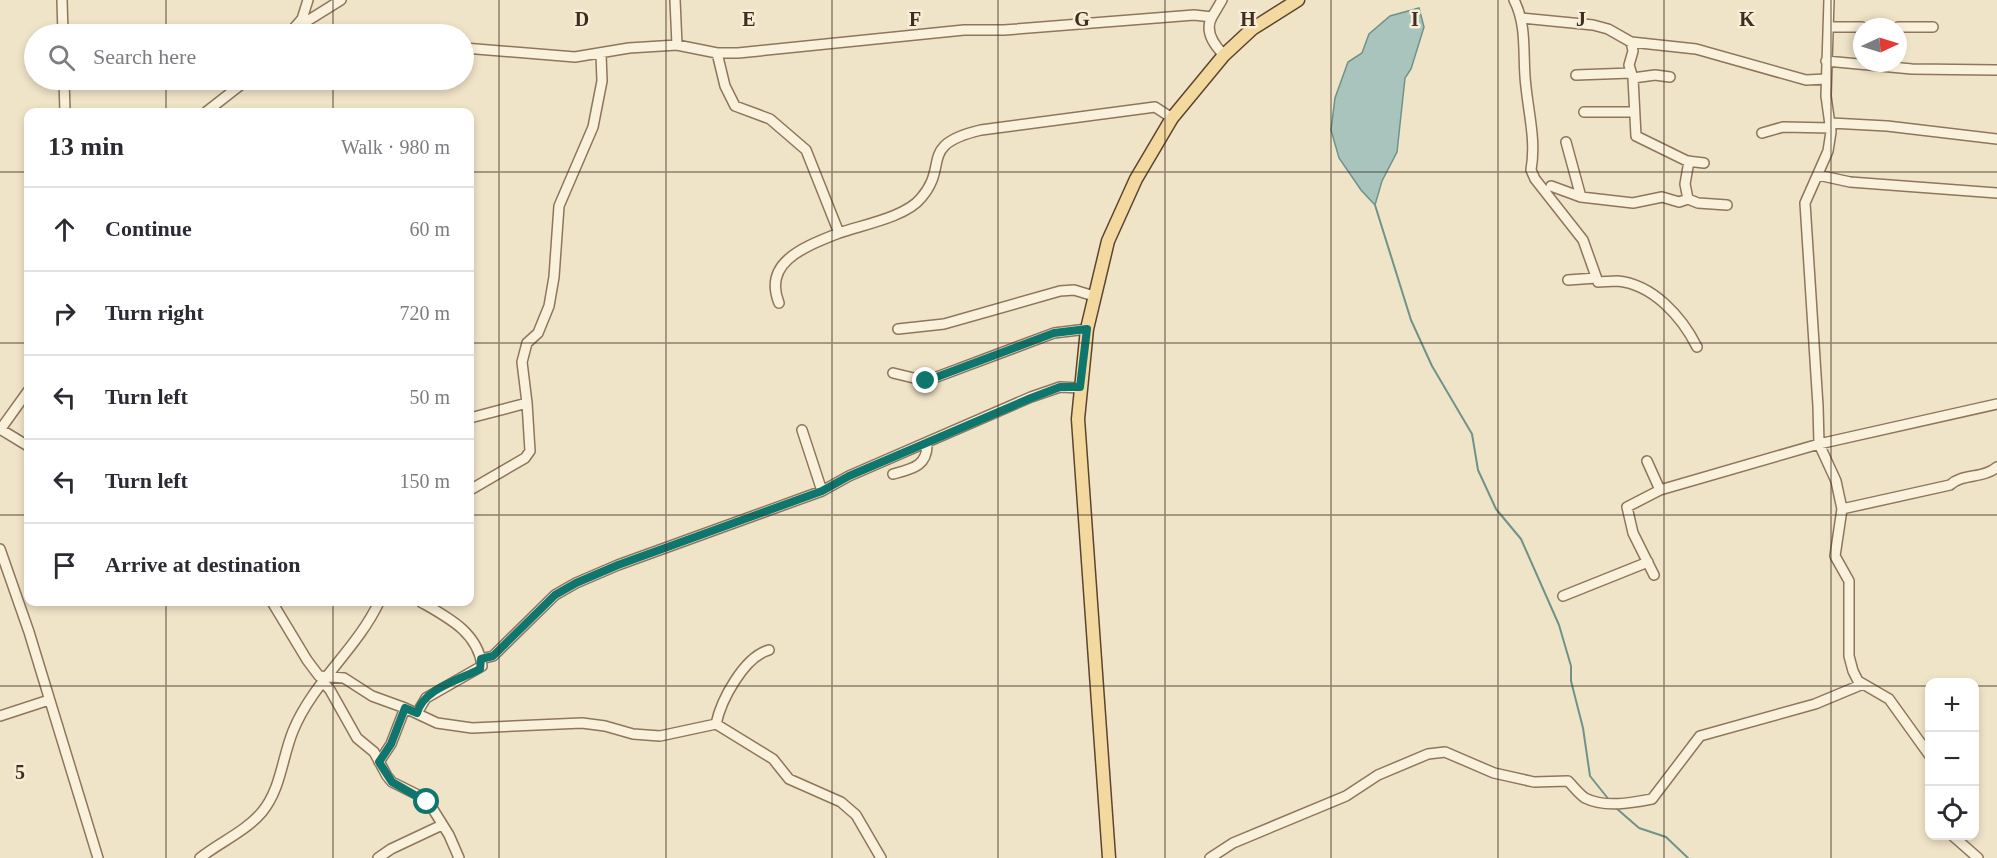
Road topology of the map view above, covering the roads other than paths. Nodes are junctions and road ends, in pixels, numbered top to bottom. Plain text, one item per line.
1 (62, 0) edge
2 (308, 0) edge
3 (341, 0) edge
4 (675, 0) edge
5 (1222, 0) edge
6 (1298, 0) edge
7 (1514, 0) edge
8 (1829, 0) edge
9 (1212, 17) junction
10 (1522, 18) junction
11 (63, 24) edge
12 (298, 24) edge
13 (304, 24) edge
14 (1828, 27) junction
15 (1853, 27) edge
16 (1907, 27) edge
17 (1934, 27) dead end
18 (1631, 42) junction
19 (677, 45) junction
20 (474, 48) edge
21 (717, 53) junction
22 (601, 54) junction
23 (1224, 55) junction
24 (1826, 61) junction
25 (1996, 70) edge
26 (1576, 75) dead end
27 (1632, 76) junction
28 (1670, 78) dead end
29 (1826, 79) junction
30 (64, 90) edge
31 (234, 90) edge
32 (65, 108) edge
33 (211, 108) edge
34 (1584, 111) dead end
35 (1634, 112) junction
36 (1172, 118) junction
37 (1831, 126) junction
38 (1762, 133) dead end
39 (1997, 139) edge
40 (1566, 142) dead end
41 (1689, 161) junction
42 (1704, 163) dead end
43 (1818, 176) junction
44 (1551, 186) dead end
45 (1997, 193) edge
46 (1581, 197) junction
47 (1688, 200) junction
48 (1727, 205) dead end
49 (840, 232) junction
50 (1596, 278) junction
51 (1568, 280) dead end
52 (1094, 296) junction
53 (779, 303) dead end
54 (898, 328) dead end
55 (1087, 329) junction
56 (1697, 347) dead end
57 (893, 373) dead end
58 (1080, 387) junction
59 (24, 397) edge
60 (527, 403) junction
61 (1997, 404) edge
62 (474, 417) edge
63 (0, 430) edge
64 (802, 430) dead end
65 (927, 443) junction
66 (24, 444) edge
67 (1819, 444) junction
68 (1647, 461) dead end
69 (1997, 467) edge
70 (893, 474) dead end
71 (474, 488) edge
72 (1660, 490) junction
73 (822, 491) junction
74 (1842, 509) junction
75 (0, 549) edge
76 (1648, 562) junction
77 (1654, 575) dead end
78 (1563, 596) dead end
79 (274, 606) edge
80 (376, 606) edge
81 (427, 606) edge
82 (769, 650) dead end
83 (481, 659) junction
84 (323, 680) junction
85 (1863, 684) junction
86 (49, 700) junction
87 (405, 708) junction
88 (417, 713) junction
89 (0, 716) edge
90 (716, 724) junction
91 (1925, 750) edge
92 (379, 762) junction
93 (442, 825) junction
94 (1958, 840) edge
95 (98, 858) edge
96 (200, 858) edge
97 (378, 858) edge
98 (459, 858) edge
99 (881, 858) edge
100 (1108, 858) edge
101 (1210, 858) edge
102 (1978, 858) edge

1 - 11 street
2 - 12 street
3 - 13 street
4 - 19 street
5 - 9 street
6 - 23 main road
7 - 10 street
8 - 14 street
9 - 21 street
9 - 23 street
10 - 18 street
10 - 50 street
14 - 15 street
14 - 24 street
16 - 17 street
18 - 27 street
18 - 29 street
19 - 21 street
19 - 22 street
20 - 22 street
21 - 49 street
22 - 60 street
23 - 36 main road
24 - 25 street
24 - 29 street
26 - 27 street
27 - 28 street
27 - 35 street
29 - 37 street
30 - 32 street
31 - 33 street
34 - 35 street
35 - 41 street
36 - 49 street
36 - 52 main road
37 - 38 street
37 - 39 street
37 - 43 street
40 - 46 street
41 - 42 street
41 - 47 street
43 - 45 street
43 - 67 street
44 - 46 street
46 - 47 street
47 - 48 street
49 - 53 street
50 - 51 street
50 - 56 street
52 - 54 street
52 - 55 main road
55 - 57 street
55 - 58 main road
58 - 65 street
58 - 100 main road
59 - 63 street
60 - 62 street
60 - 71 street
61 - 67 street
63 - 66 street
64 - 73 street
65 - 70 street
65 - 73 street
67 - 72 street
67 - 74 street
68 - 72 street
69 - 74 street
72 - 76 street
73 - 83 street
74 - 85 street
75 - 86 street
76 - 77 street
76 - 78 street
79 - 84 street
80 - 84 street
81 - 83 street
82 - 90 street
83 - 88 street
84 - 87 street
84 - 92 street
84 - 96 street
85 - 91 street
85 - 101 street
86 - 89 street
86 - 95 street
87 - 88 street
87 - 92 street
88 - 90 street
90 - 99 street
92 - 93 street
93 - 97 street
93 - 98 street
94 - 102 street

